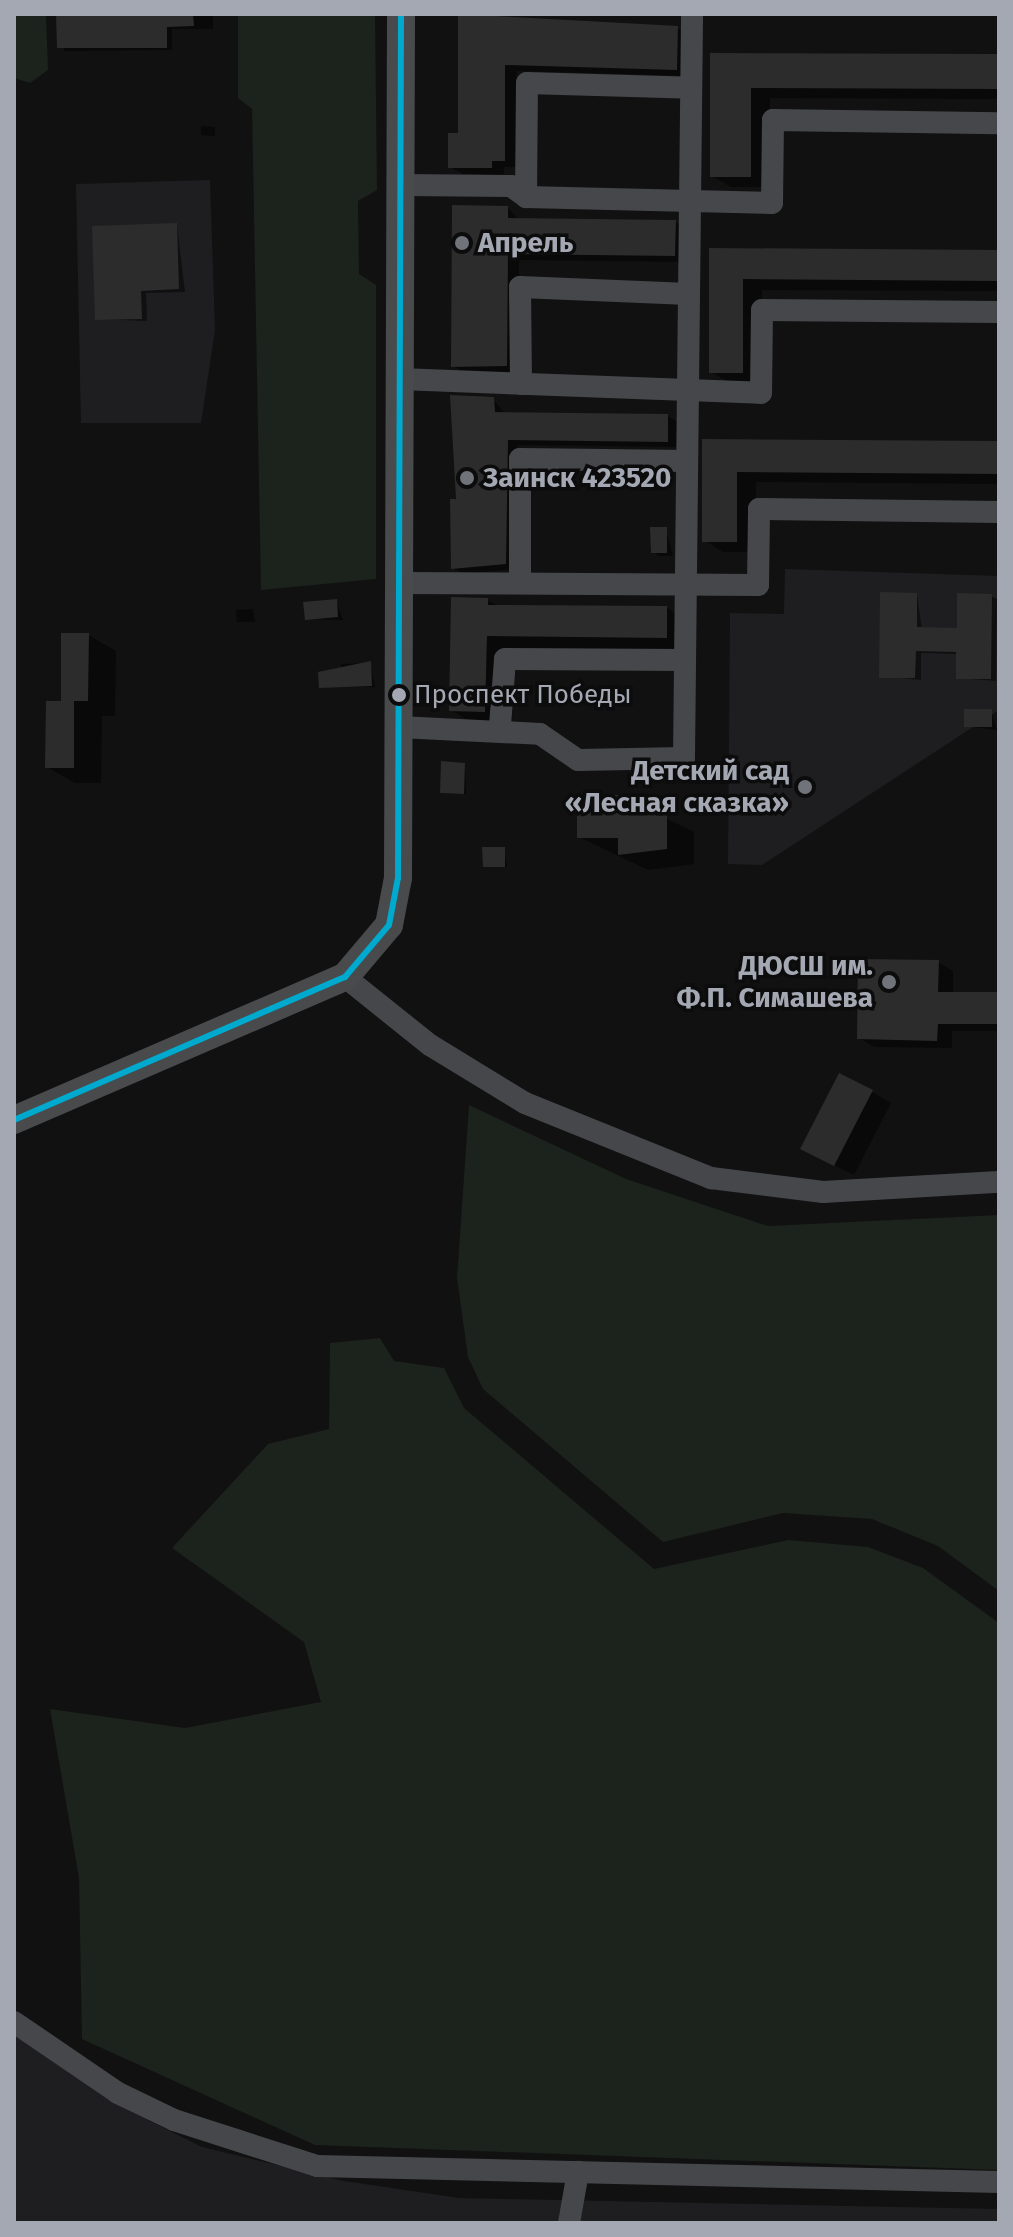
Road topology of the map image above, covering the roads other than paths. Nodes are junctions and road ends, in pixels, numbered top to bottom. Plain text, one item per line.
1 (401, 14) edge
2 (692, 14) edge
3 (691, 88) junction
4 (999, 123) edge
5 (401, 185) junction
6 (526, 197) junction
7 (690, 203) junction
8 (689, 294) junction
9 (999, 312) edge
10 (400, 379) junction
11 (521, 384) junction
12 (688, 392) junction
13 (687, 461) junction
14 (999, 512) edge
15 (399, 583) junction
16 (520, 583) junction
17 (686, 585) junction
18 (685, 660) junction
19 (500, 726) junction
20 (399, 727) junction
21 (345, 977) junction
22 (14, 1120) edge
23 (999, 1182) edge
24 (14, 2022) edge
25 (578, 2172) junction
26 (999, 2182) edge
27 (569, 2223) edge

1 - 5 main road
2 - 3 street
3 - 6 street
3 - 7 street
4 - 7 street
5 - 6 street
5 - 10 main road
6 - 7 street
7 - 8 street
8 - 11 street
8 - 12 street
9 - 12 street
10 - 11 street
10 - 15 main road
11 - 12 street
12 - 13 street
13 - 16 street
13 - 17 street
14 - 17 street
15 - 16 street
15 - 20 main road
16 - 17 street
17 - 18 street
18 - 19 street
18 - 19 street
19 - 20 street
20 - 21 main road
21 - 22 main road
21 - 23 street
24 - 25 street
25 - 26 street
25 - 27 street

